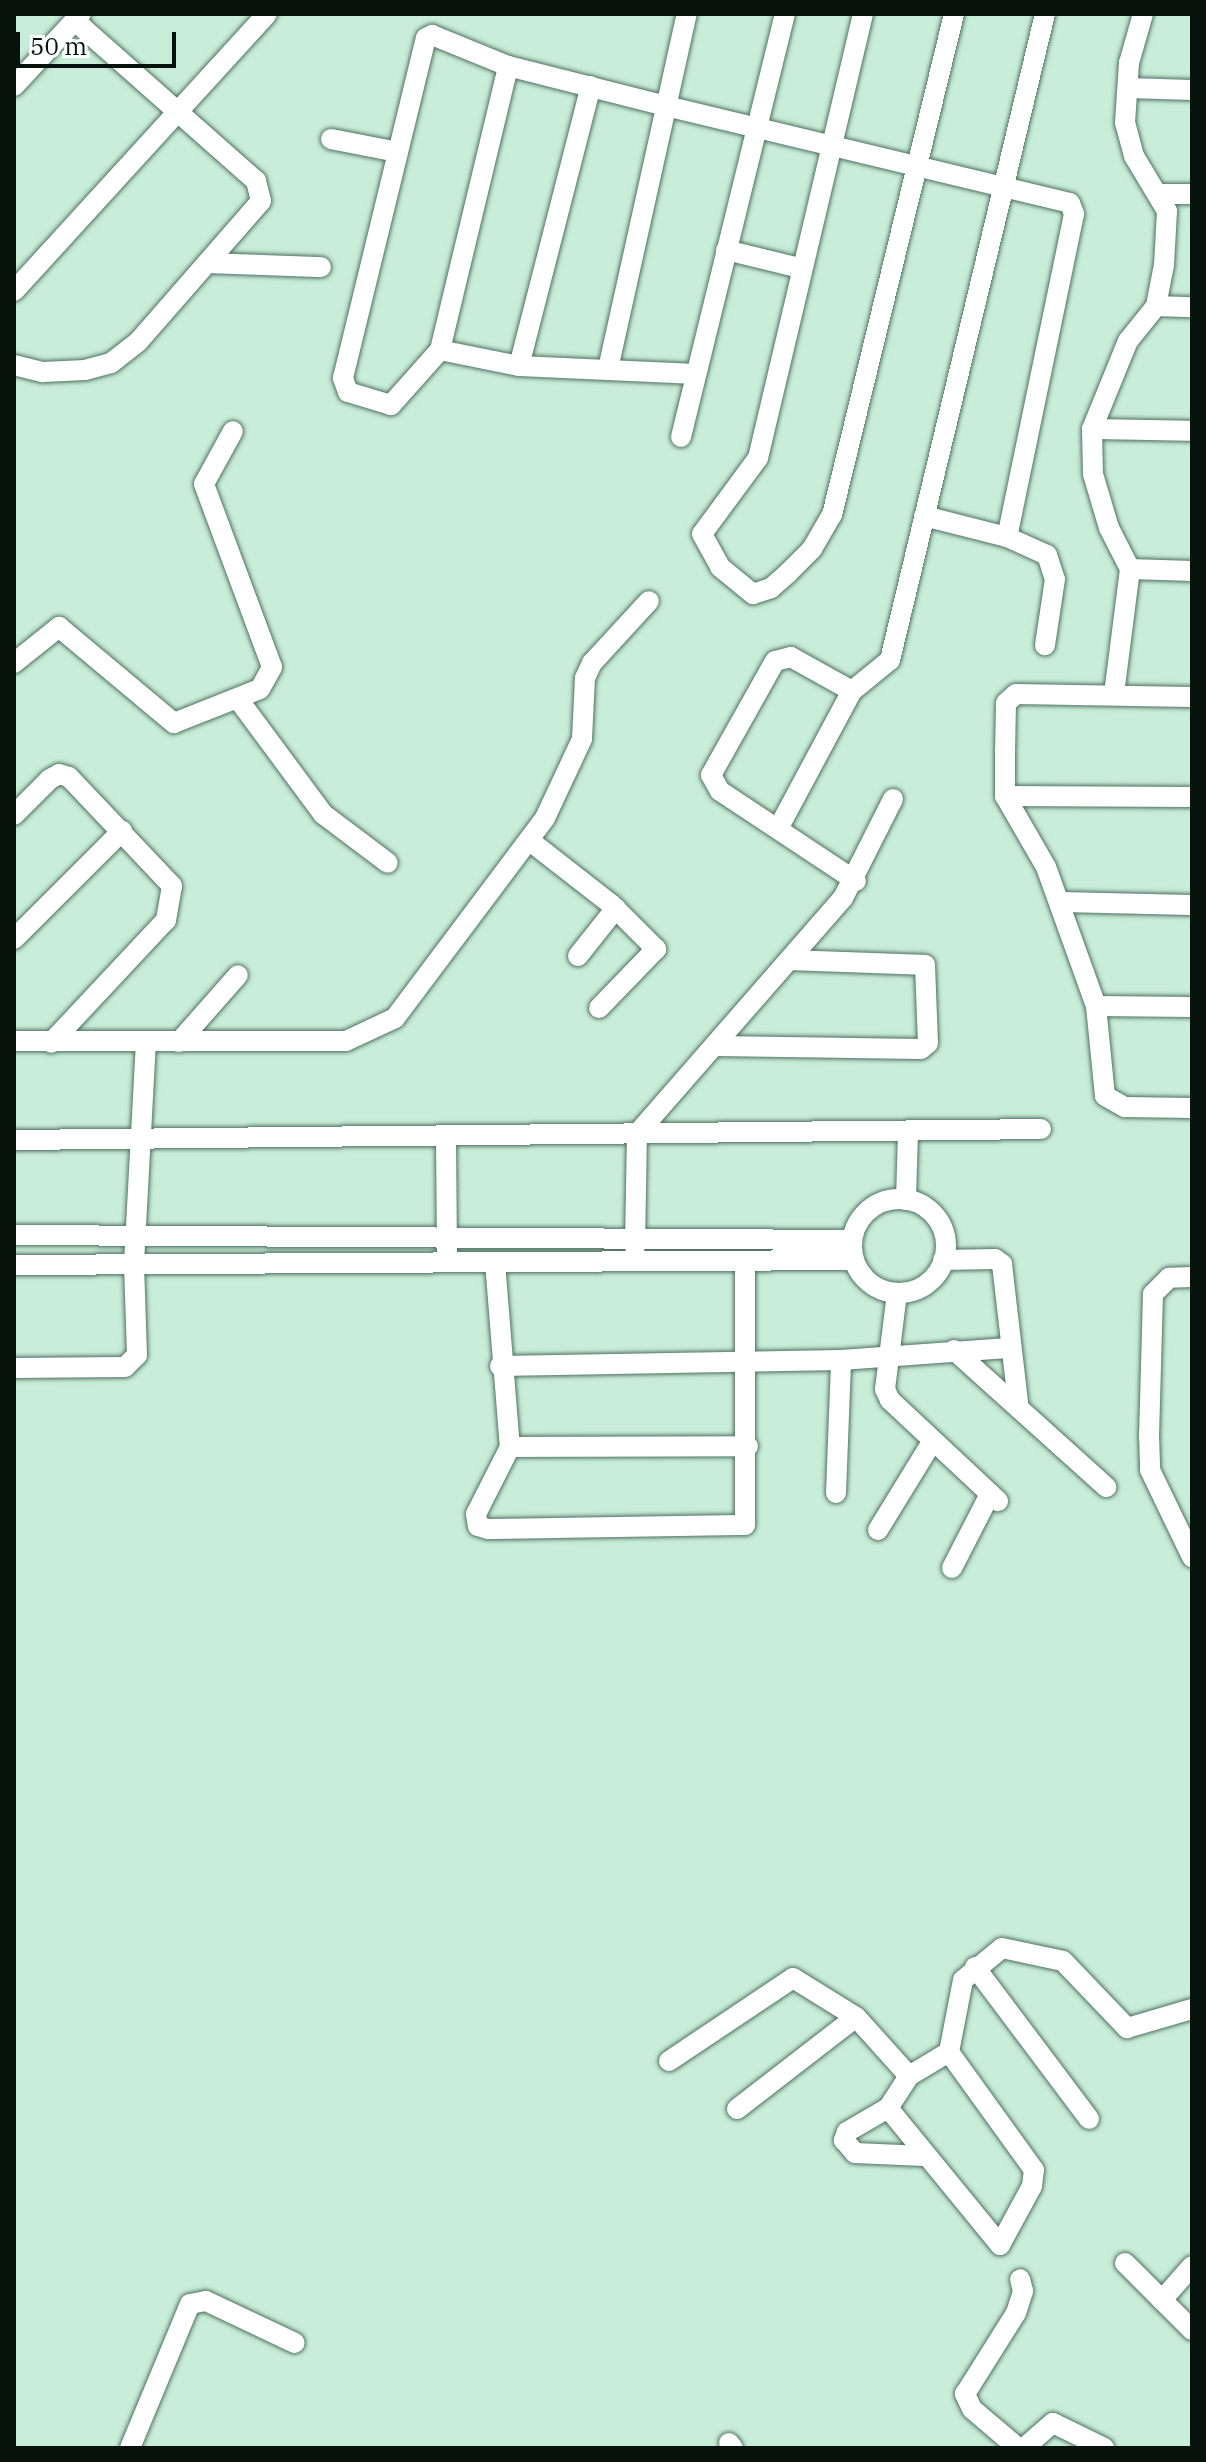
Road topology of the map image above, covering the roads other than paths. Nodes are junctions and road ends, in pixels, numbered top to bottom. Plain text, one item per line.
1 (267, 14) edge
2 (687, 14) edge
3 (785, 14) edge
4 (863, 14) edge
5 (954, 14) edge
6 (1045, 14) edge
7 (1143, 14) edge
8 (78, 17) edge
9 (508, 66) junction
10 (14, 86) edge
11 (591, 86) junction
12 (1128, 88) junction
13 (1192, 90) edge
14 (666, 106) junction
15 (176, 113) junction
16 (756, 126) junction
17 (331, 139) dead end
18 (831, 144) junction
19 (398, 152) junction
20 (916, 167) junction
21 (1004, 186) junction
22 (1159, 194) junction
23 (1192, 194) edge
24 (726, 250) junction
25 (210, 263) junction
26 (321, 267) dead end
27 (800, 268) junction
28 (14, 291) edge
29 (1156, 306) junction
30 (1192, 307) edge
31 (440, 350) junction
32 (14, 365) edge
33 (519, 366) junction
34 (608, 369) junction
35 (696, 374) junction
36 (1092, 429) junction
37 (233, 431) dead end
38 (1192, 431) edge
39 (681, 437) dead end
40 (924, 516) junction
41 (1007, 537) junction
42 (1130, 569) junction
43 (1192, 571) edge
44 (649, 601) dead end
45 (1045, 645) dead end
46 (14, 663) edge
47 (852, 691) junction
48 (1114, 694) junction
49 (1192, 697) edge
50 (238, 699) junction
51 (1005, 796) junction
52 (1192, 797) edge
53 (893, 799) dead end
54 (14, 815) edge
55 (779, 827) junction
56 (122, 831) junction
57 (530, 841) junction
58 (388, 863) dead end
59 (856, 881) junction
60 (1060, 902) junction
61 (1192, 905) edge
62 (616, 908) junction
63 (14, 939) edge
64 (578, 956) dead end
65 (791, 960) junction
66 (238, 975) dead end
67 (1096, 1006) junction
68 (1192, 1007) edge
69 (599, 1008) dead end
70 (14, 1041) edge
71 (146, 1042) junction
72 (179, 1042) junction
73 (51, 1043) junction
74 (715, 1046) junction
75 (1192, 1108) edge
76 (1041, 1129) dead end
77 (908, 1131) junction
78 (637, 1134) junction
79 (446, 1138) junction
80 (14, 1140) edge
81 (138, 1142) junction
82 (906, 1200) junction
83 (14, 1235) edge
84 (137, 1237) junction
85 (635, 1237) junction
86 (448, 1239) junction
87 (852, 1250) junction
88 (447, 1260) junction
89 (943, 1260) junction
90 (495, 1262) junction
91 (745, 1262) junction
92 (134, 1263) junction
93 (636, 1263) junction
94 (14, 1265) edge
95 (1192, 1277) edge
96 (897, 1293) junction
97 (1009, 1348) junction
98 (954, 1350) junction
99 (893, 1355) junction
100 (841, 1360) junction
101 (747, 1361) junction
102 (500, 1366) junction
103 (14, 1368) edge
104 (1018, 1403) junction
105 (932, 1442) junction
106 (748, 1446) junction
107 (510, 1447) junction
108 (1106, 1487) dead end
109 (836, 1493) dead end
110 (878, 1530) dead end
111 (1192, 1557) edge
112 (952, 1568) dead end
113 (975, 1967) junction
114 (1192, 2009) edge
115 (856, 2017) junction
116 (949, 2052) junction
117 (669, 2061) dead end
118 (909, 2076) junction
119 (888, 2108) junction
120 (737, 2109) dead end
121 (1089, 2119) dead end
122 (924, 2156) junction
123 (1125, 2263) dead end
124 (1192, 2266) edge
125 (1020, 2279) dead end
126 (1162, 2300) junction
127 (1192, 2330) edge
128 (295, 2343) dead end
129 (130, 2448) edge
130 (1018, 2448) edge
131 (1024, 2448) edge
132 (1104, 2448) edge

1 - 15 street
2 - 14 street
3 - 16 street
4 - 18 street
5 - 20 street
6 - 21 street
7 - 12 street
8 - 10 street
8 - 15 street
9 - 11 street
9 - 19 street
9 - 31 street
11 - 14 street
11 - 33 street
12 - 13 street
12 - 22 street
14 - 16 street
14 - 34 street
15 - 25 street
15 - 28 street
16 - 18 street
16 - 24 street
17 - 19 street
18 - 20 street
18 - 27 street
19 - 31 street
20 - 21 street
20 - 27 street
21 - 40 street
21 - 41 street
22 - 23 street
22 - 29 street
24 - 27 street
24 - 35 street
25 - 26 street
25 - 32 street
29 - 30 street
29 - 36 street
31 - 33 street
33 - 34 street
34 - 35 street
35 - 39 street
36 - 38 street
36 - 42 street
37 - 50 street
40 - 41 street
40 - 47 street
41 - 45 street
42 - 43 street
42 - 48 street
44 - 57 street
46 - 50 street
47 - 55 street
47 - 55 street
48 - 49 street
48 - 51 street
50 - 58 street
51 - 52 street
51 - 60 street
53 - 59 street
54 - 56 street
55 - 59 street
56 - 63 street
56 - 73 street
57 - 62 street
57 - 72 street
59 - 65 street
60 - 61 street
60 - 67 street
62 - 64 street
62 - 69 street
65 - 74 street
65 - 74 street
66 - 72 street
67 - 68 street
67 - 75 street
70 - 73 street
71 - 72 street
71 - 73 street
71 - 81 street
74 - 78 street
76 - 77 street
77 - 78 street
77 - 82 street
78 - 79 street
78 - 85 street
79 - 81 street
79 - 86 street
80 - 81 street
81 - 84 street
82 - 87 street
82 - 89 street
83 - 84 street
84 - 86 street
84 - 92 street
85 - 86 street
85 - 87 street
85 - 93 street
86 - 88 street
87 - 91 street
87 - 96 street
88 - 90 street
88 - 92 street
89 - 96 street
89 - 97 street
90 - 93 street
90 - 102 street
91 - 93 street
91 - 101 street
92 - 94 street
92 - 103 street
95 - 111 street
96 - 99 street
97 - 98 street
97 - 104 street
98 - 99 street
98 - 104 street
99 - 100 street
99 - 105 street
100 - 101 street
100 - 109 street
101 - 102 street
101 - 106 street
102 - 107 street
104 - 108 street
105 - 110 street
105 - 112 street
106 - 107 street
106 - 107 street
113 - 114 street
113 - 116 street
113 - 121 street
115 - 117 street
115 - 118 street
115 - 120 street
116 - 118 street
116 - 122 street
118 - 119 street
119 - 122 street
119 - 122 street
123 - 126 street
124 - 126 street
125 - 130 street
126 - 127 street
128 - 129 street
131 - 132 street

